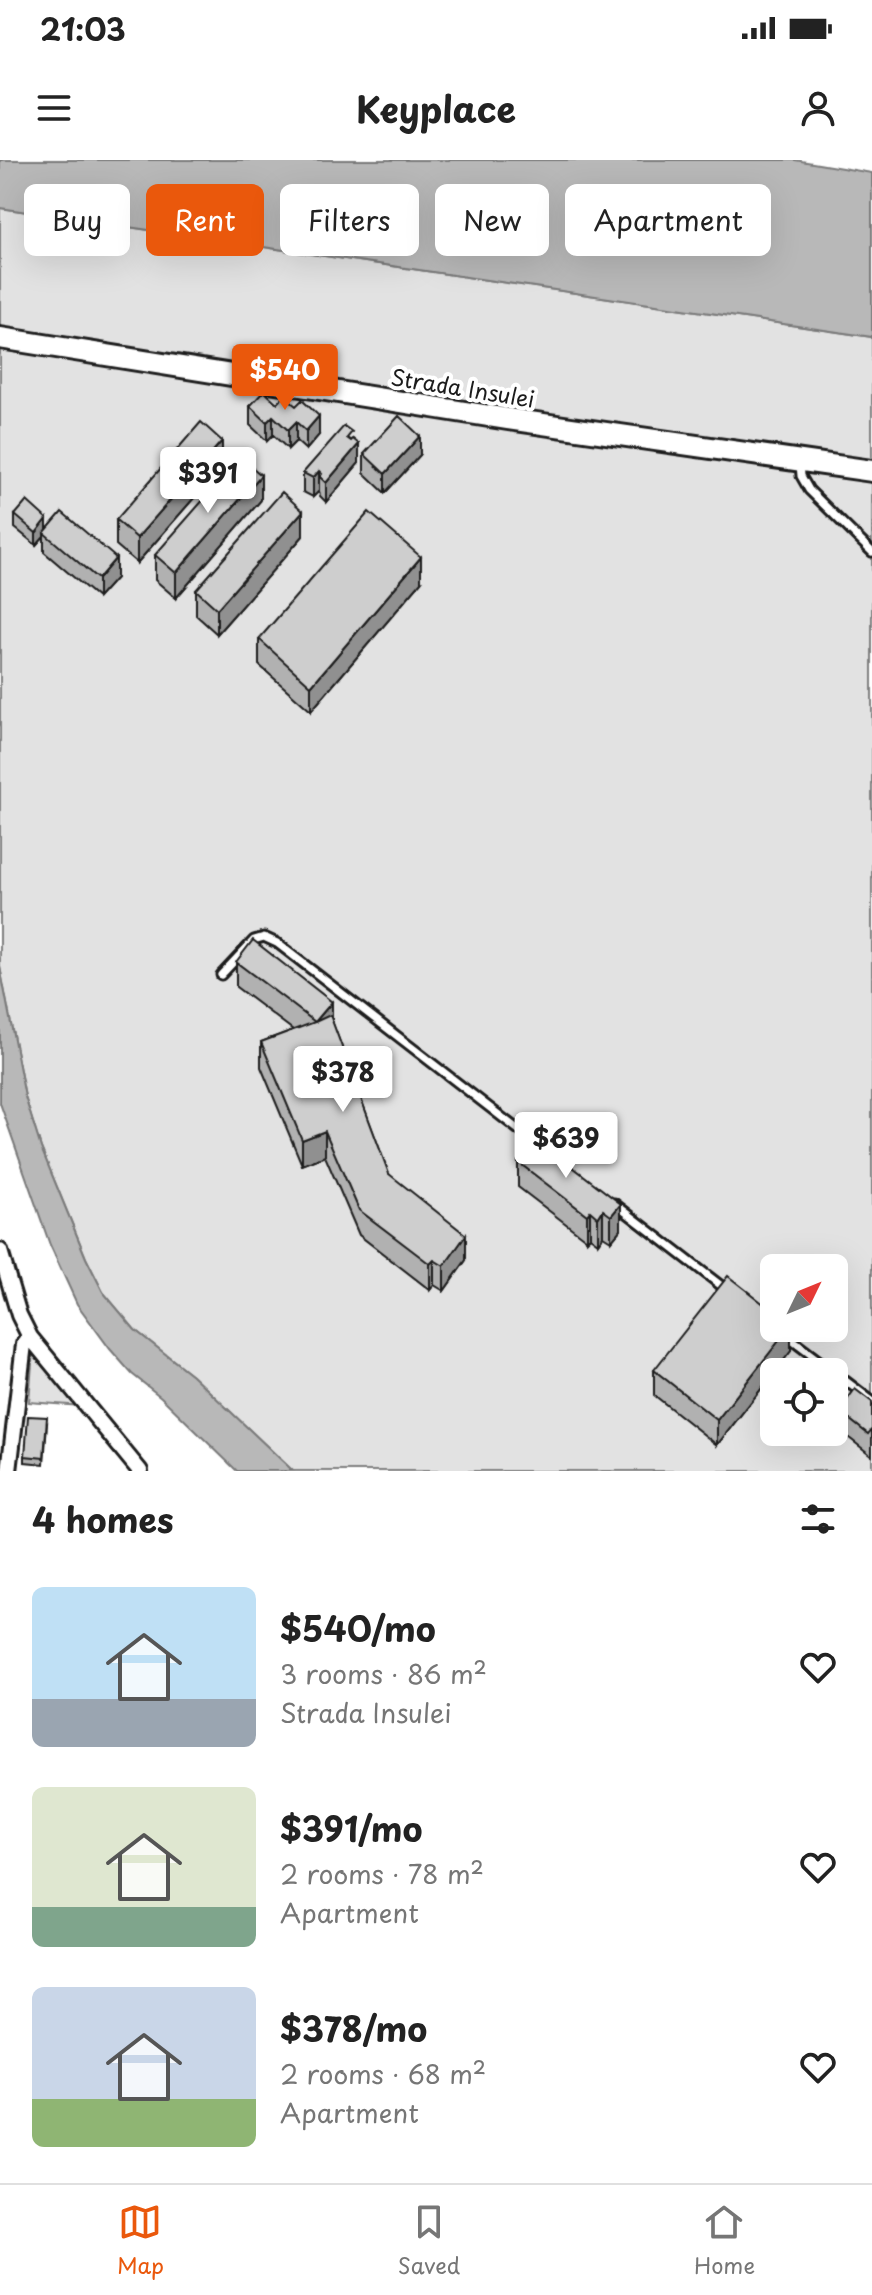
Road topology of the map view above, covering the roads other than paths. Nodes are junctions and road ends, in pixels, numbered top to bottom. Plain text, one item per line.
1 (0, 338) edge
2 (800, 460) junction
3 (872, 471) edge
4 (872, 552) edge
5 (221, 975) dead end
6 (548, 1152) edge
7 (610, 1200) edge
8 (0, 1251) edge
9 (740, 1300) edge
10 (30, 1337) junction
11 (794, 1342) edge
12 (816, 1358) edge
13 (848, 1383) edge
14 (872, 1401) edge
15 (9, 1471) edge
16 (140, 1471) edge

1 - 2 street, Strada Insulei
2 - 3 street, Strada Insulei
2 - 4 lane
5 - 6 lane
7 - 9 lane
8 - 10 street
10 - 15 street
10 - 16 street
11 - 12 lane
13 - 14 lane

